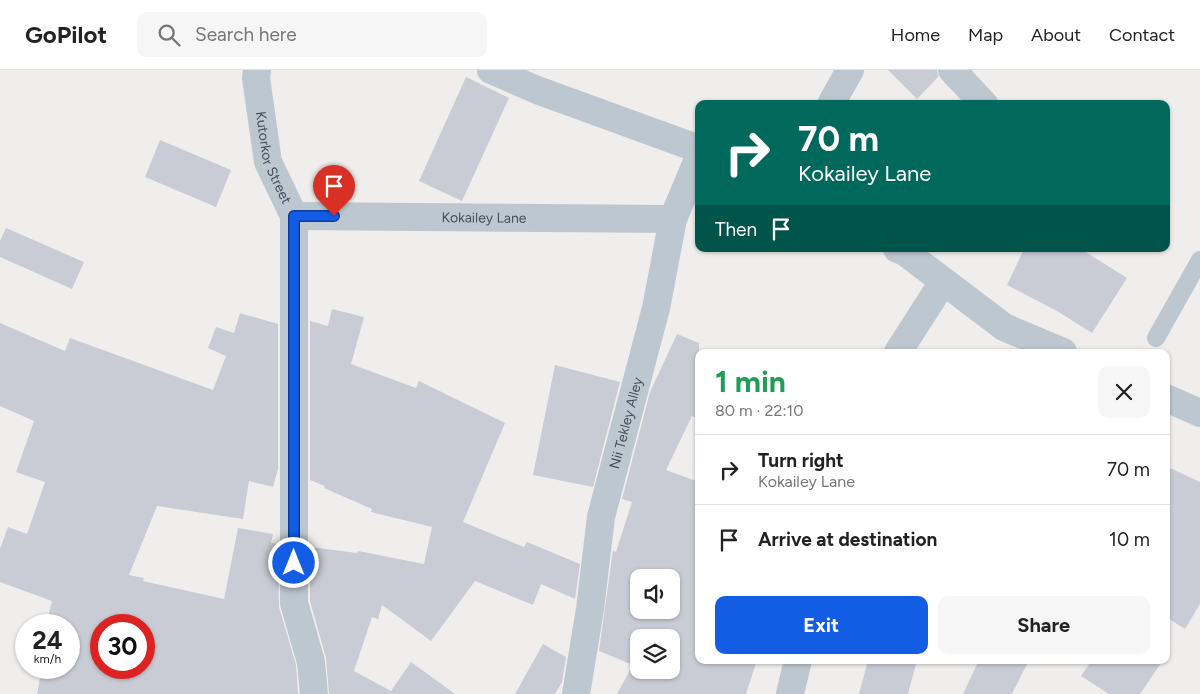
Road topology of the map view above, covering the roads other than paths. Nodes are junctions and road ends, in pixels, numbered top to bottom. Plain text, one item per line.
1 (256, 70) edge
2 (491, 70) edge
3 (850, 70) edge
4 (952, 70) edge
5 (833, 100) edge
6 (980, 100) edge
7 (695, 148) edge
8 (695, 167) edge
9 (294, 216) junction
10 (673, 220) junction
11 (905, 252) edge
12 (1200, 260) edge
13 (943, 282) junction
14 (1156, 338) dead end
15 (900, 349) edge
16 (1056, 349) edge
17 (1170, 400) edge
18 (1200, 413) edge
19 (797, 664) edge
20 (314, 694) edge
21 (576, 694) edge
22 (790, 694) edge

1 - 9 street, Kutorkor Street
2 - 7 street
3 - 5 street
4 - 6 street
8 - 10 street, Nii Tekley Alley
9 - 10 street, Kokailey Lane
9 - 20 street, Kutorkor Street
10 - 21 street, Nii Tekley Alley
11 - 13 street
12 - 14 lane
13 - 15 street
13 - 16 street
17 - 18 street
19 - 22 street

